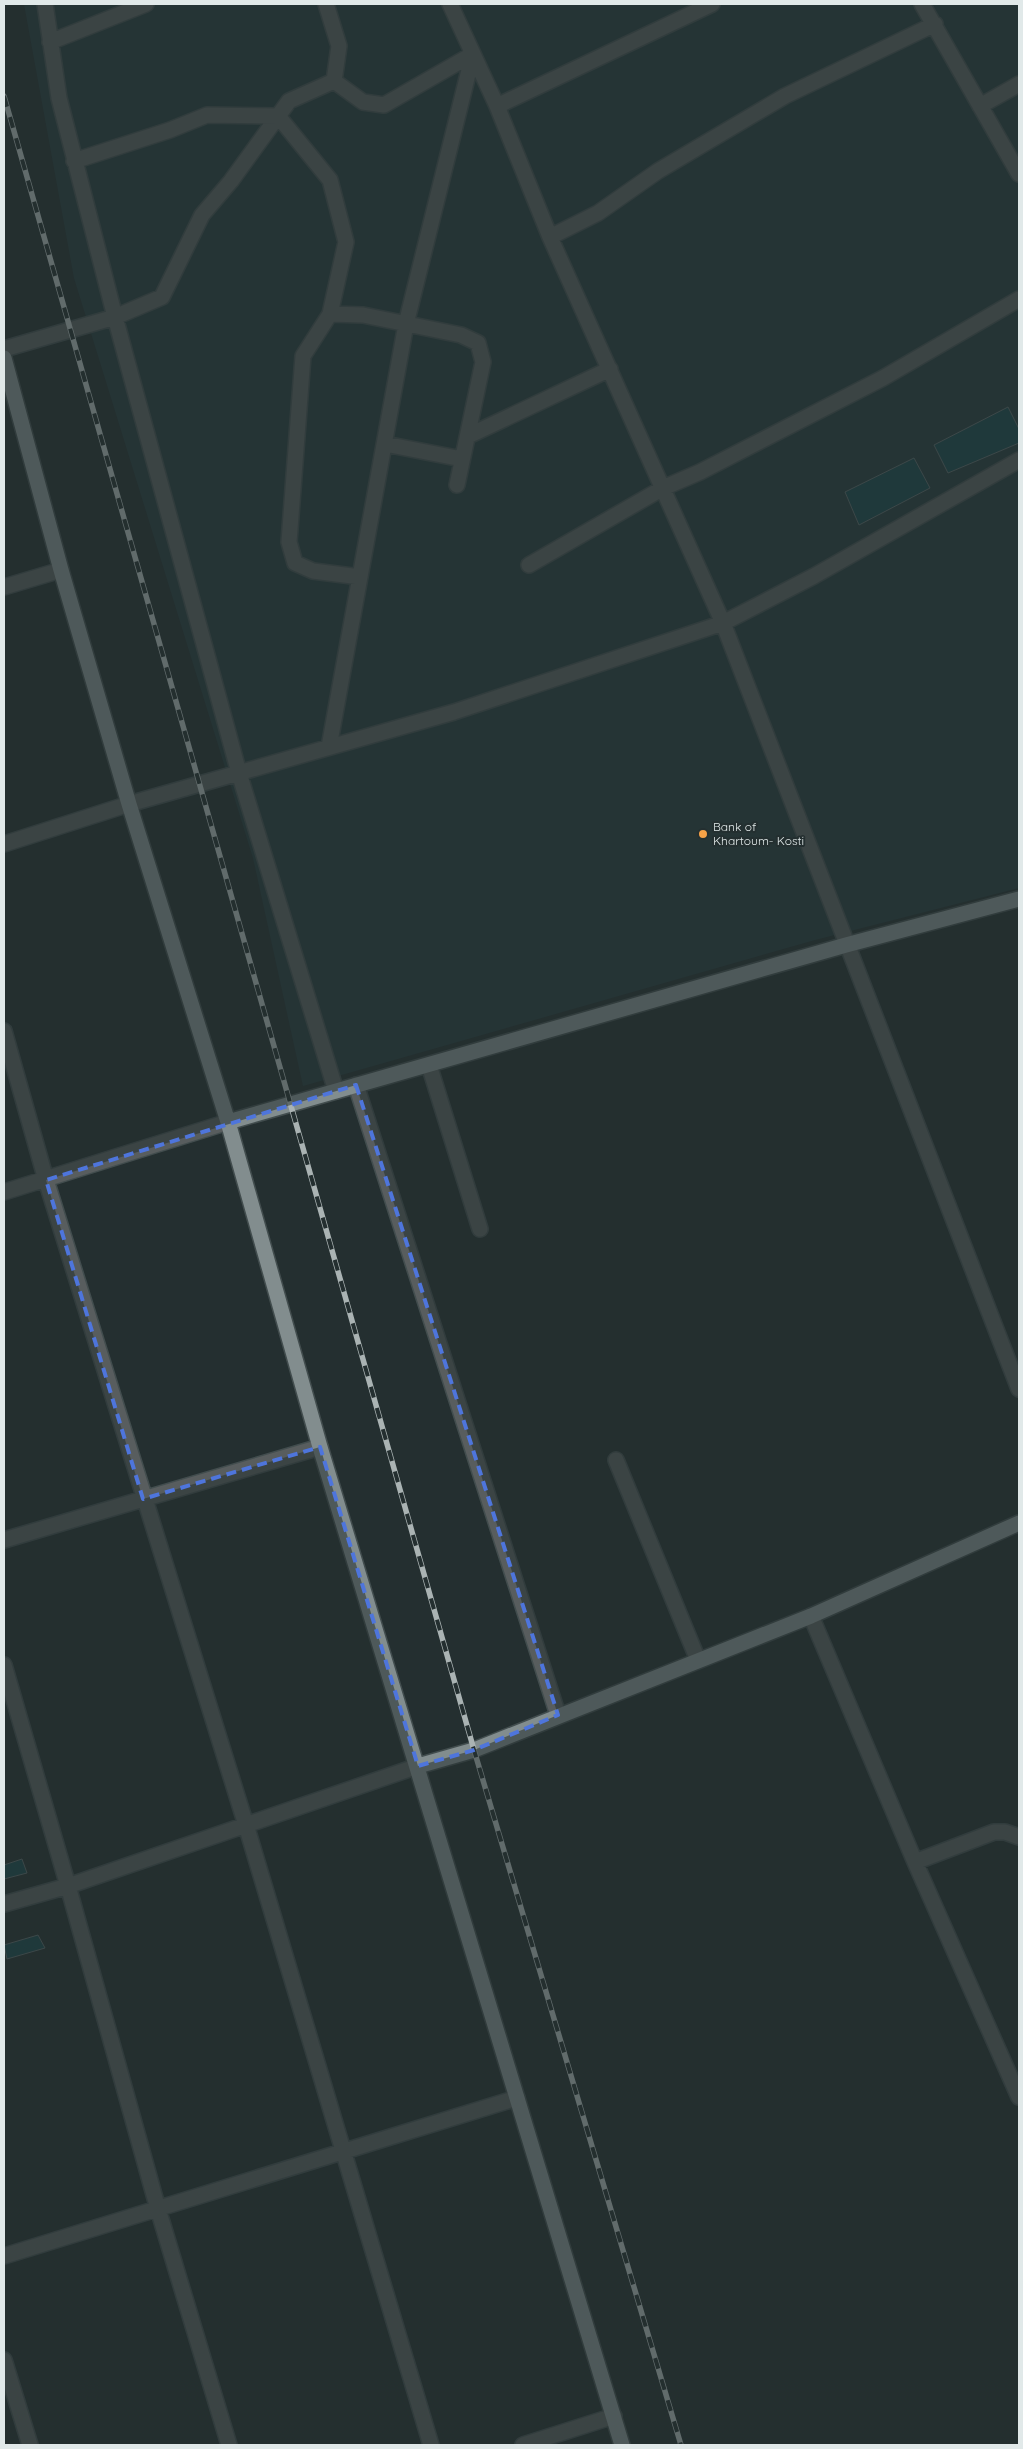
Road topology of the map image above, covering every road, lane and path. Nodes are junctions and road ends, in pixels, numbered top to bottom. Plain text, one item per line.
1 (44, 4) edge
2 (146, 4) edge
3 (326, 4) edge
4 (451, 4) edge
5 (712, 4) edge
6 (931, 11) edge
7 (50, 42) junction
8 (473, 54) junction
9 (334, 81) junction
10 (1019, 84) edge
11 (497, 106) junction
12 (980, 106) junction
13 (278, 116) junction
14 (74, 161) junction
15 (1019, 174) edge
16 (550, 237) junction
17 (1019, 299) edge
18 (330, 314) junction
19 (115, 317) junction
20 (406, 324) junction
21 (4, 349) edge
22 (4, 358) edge
23 (610, 369) junction
24 (468, 436) junction
25 (385, 444) junction
26 (462, 459) junction
27 (1019, 460) edge
28 (457, 485) dead end
29 (663, 488) junction
30 (529, 564) dead end
31 (61, 570) junction
32 (360, 577) junction
33 (4, 587) edge
34 (723, 623) junction
35 (330, 747) junction
36 (239, 773) junction
37 (129, 804) junction
38 (4, 844) edge
39 (1019, 899) edge
40 (846, 945) junction
41 (4, 1031) edge
42 (429, 1064) junction
43 (356, 1086) junction
44 (336, 1091) junction
45 (228, 1122) junction
46 (46, 1180) junction
47 (4, 1192) edge
48 (480, 1229) dead end
49 (1019, 1389) edge
50 (320, 1447) junction
51 (616, 1460) dead end
52 (143, 1499) junction
53 (1019, 1523) edge
54 (4, 1540) edge
55 (811, 1616) junction
56 (698, 1660) junction
57 (4, 1665) edge
58 (558, 1715) junction
59 (418, 1766) junction
60 (246, 1825) junction
61 (1019, 1837) edge
62 (915, 1862) junction
63 (68, 1886) junction
64 (4, 1904) edge
65 (1019, 2097) edge
66 (517, 2098) junction
67 (344, 2152) junction
68 (158, 2209) junction
69 (4, 2256) edge
70 (4, 2360) edge
71 (614, 2416) junction
72 (30, 2445) edge
73 (229, 2445) edge
74 (432, 2445) edge
75 (523, 2445) edge
76 (622, 2445) edge

1 - 7 street
2 - 7 street
3 - 9 street
4 - 8 street
5 - 11 street
6 - 12 street
6 - 16 street
7 - 14 street
8 - 9 street
8 - 11 street
8 - 20 street
9 - 13 street
10 - 12 street
11 - 16 street
12 - 15 street
13 - 14 street
13 - 18 street
13 - 19 street
14 - 19 street
16 - 23 street
17 - 29 street
18 - 20 street
18 - 32 street
19 - 21 street
19 - 36 street
20 - 24 street
20 - 25 street
22 - 31 main road
23 - 24 street
23 - 29 street
24 - 26 street
25 - 26 street
25 - 32 street
26 - 28 street
27 - 34 street
29 - 30 street
29 - 34 street
31 - 33 street
31 - 37 main road
32 - 35 street
34 - 35 street
34 - 40 street
35 - 36 street
36 - 37 street
36 - 44 street
37 - 38 street
37 - 45 main road
39 - 40 main road
40 - 42 main road
40 - 49 street
41 - 46 street
42 - 43 main road
42 - 48 street
43 - 44 main road
43 - 58 street
44 - 45 main road
45 - 46 street
45 - 50 main road
46 - 47 street
46 - 52 street
50 - 52 street
50 - 59 main road
51 - 56 street
52 - 54 street
52 - 60 street
53 - 55 main road
55 - 56 main road
55 - 62 street
56 - 58 main road
57 - 63 street
58 - 59 main road
59 - 60 street
59 - 66 main road
60 - 63 street
60 - 67 street
61 - 62 street
62 - 65 street
63 - 64 street
63 - 68 street
66 - 67 street
66 - 71 main road
67 - 68 street
67 - 74 street
68 - 69 street
68 - 73 street
70 - 72 street
71 - 75 street
71 - 76 main road

